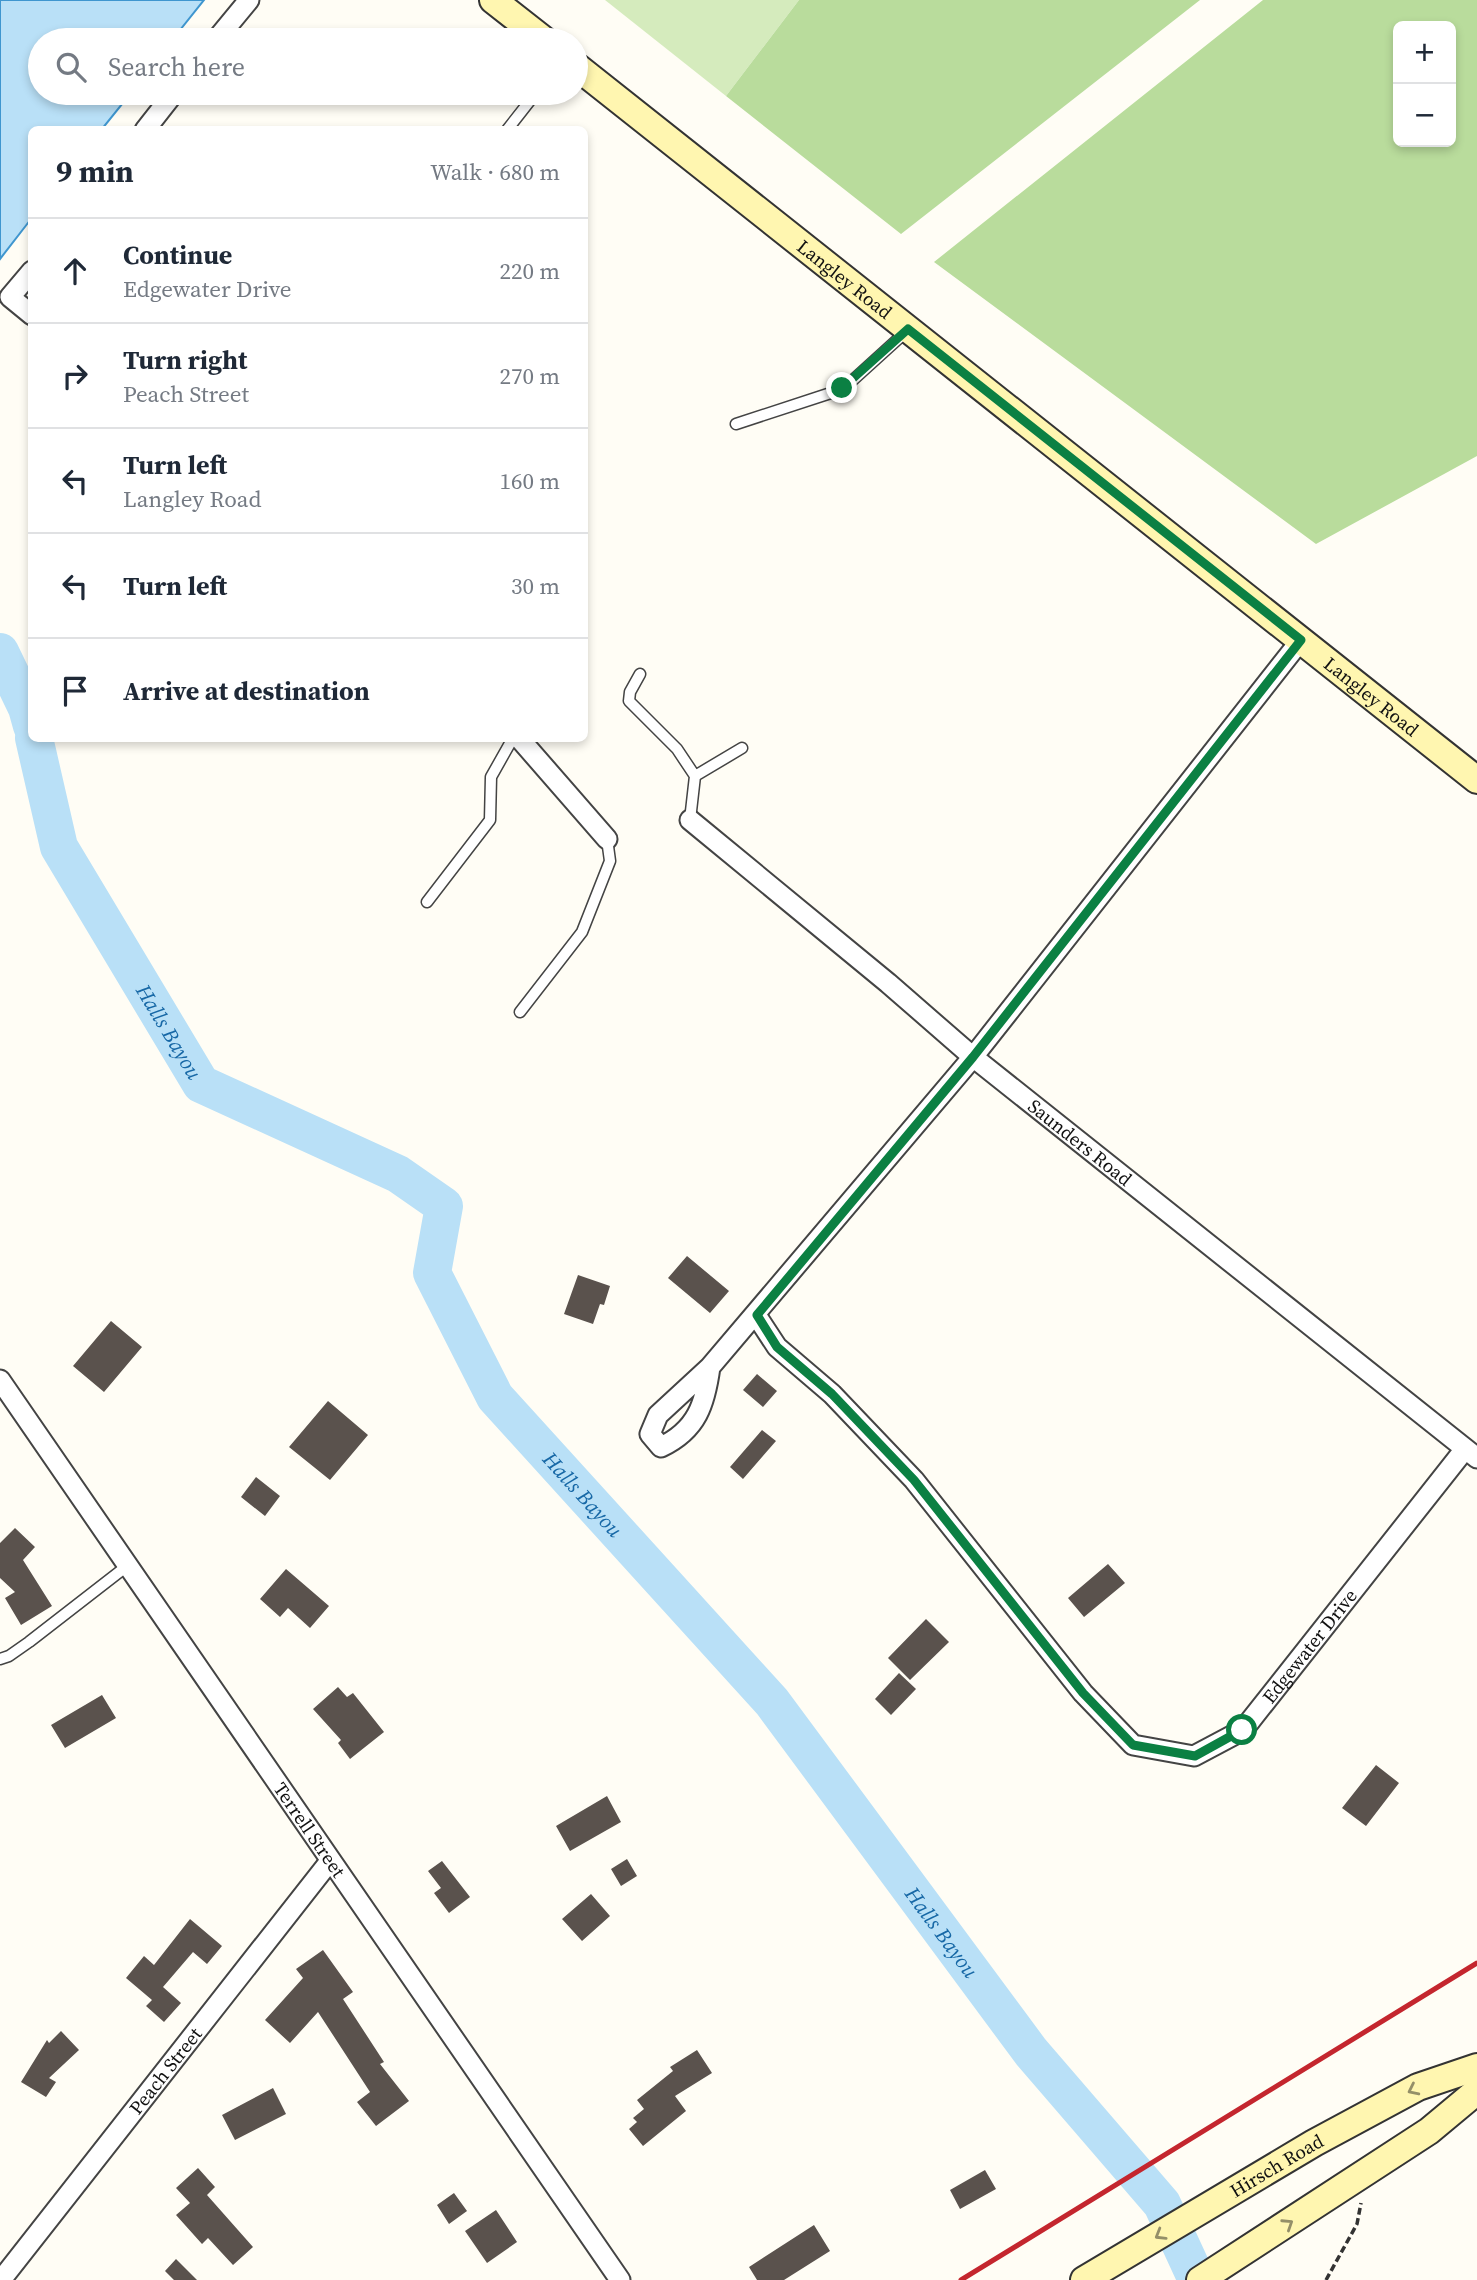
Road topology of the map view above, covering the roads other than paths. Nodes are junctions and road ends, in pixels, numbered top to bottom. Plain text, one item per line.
1 (248, 0) edge
2 (493, 0) edge
3 (226, 28) edge
4 (529, 28) edge
5 (588, 76) edge
6 (165, 105) edge
7 (527, 105) edge
8 (148, 126) edge
9 (511, 126) edge
10 (28, 276) edge
11 (28, 311) edge
12 (908, 329) junction
13 (736, 424) dead end
14 (1301, 640) junction
15 (640, 674) dead end
16 (511, 742) edge
17 (522, 742) edge
18 (742, 748) dead end
19 (695, 776) junction
20 (1477, 780) edge
21 (690, 820) joint
22 (607, 839) joint
23 (427, 902) dead end
24 (520, 1012) dead end
25 (973, 1057) junction
26 (757, 1315) junction
27 (710, 1367) dead end
28 (0, 1380) edge
29 (1471, 1453) edge
30 (127, 1566) junction
31 (0, 1659) edge
32 (330, 1861) junction
33 (1477, 2067) edge
34 (1477, 2091) edge
35 (1, 2280) edge
36 (620, 2280) edge
37 (1084, 2280) edge
38 (1200, 2280) edge

1 - 3 street
2 - 4 street
5 - 12 street, Langley Road
6 - 8 street
7 - 9 lane
10 - 11 street
12 - 13 lane
12 - 14 street, Langley Road
14 - 20 street, Langley Road
14 - 25 street
15 - 19 lane
16 - 23 lane
17 - 22 street
18 - 19 lane
19 - 21 lane
21 - 25 street, Saunders Road
22 - 24 lane
25 - 26 street
25 - 29 street, Saunders Road
26 - 27 street
26 - 29 street, Edgewater Drive
28 - 30 street, Terrell Street
30 - 31 lane
30 - 32 street, Terrell Street
32 - 35 street, Peach Street
32 - 36 street, Terrell Street
33 -> 37 street, Hirsch Road
38 -> 34 street

